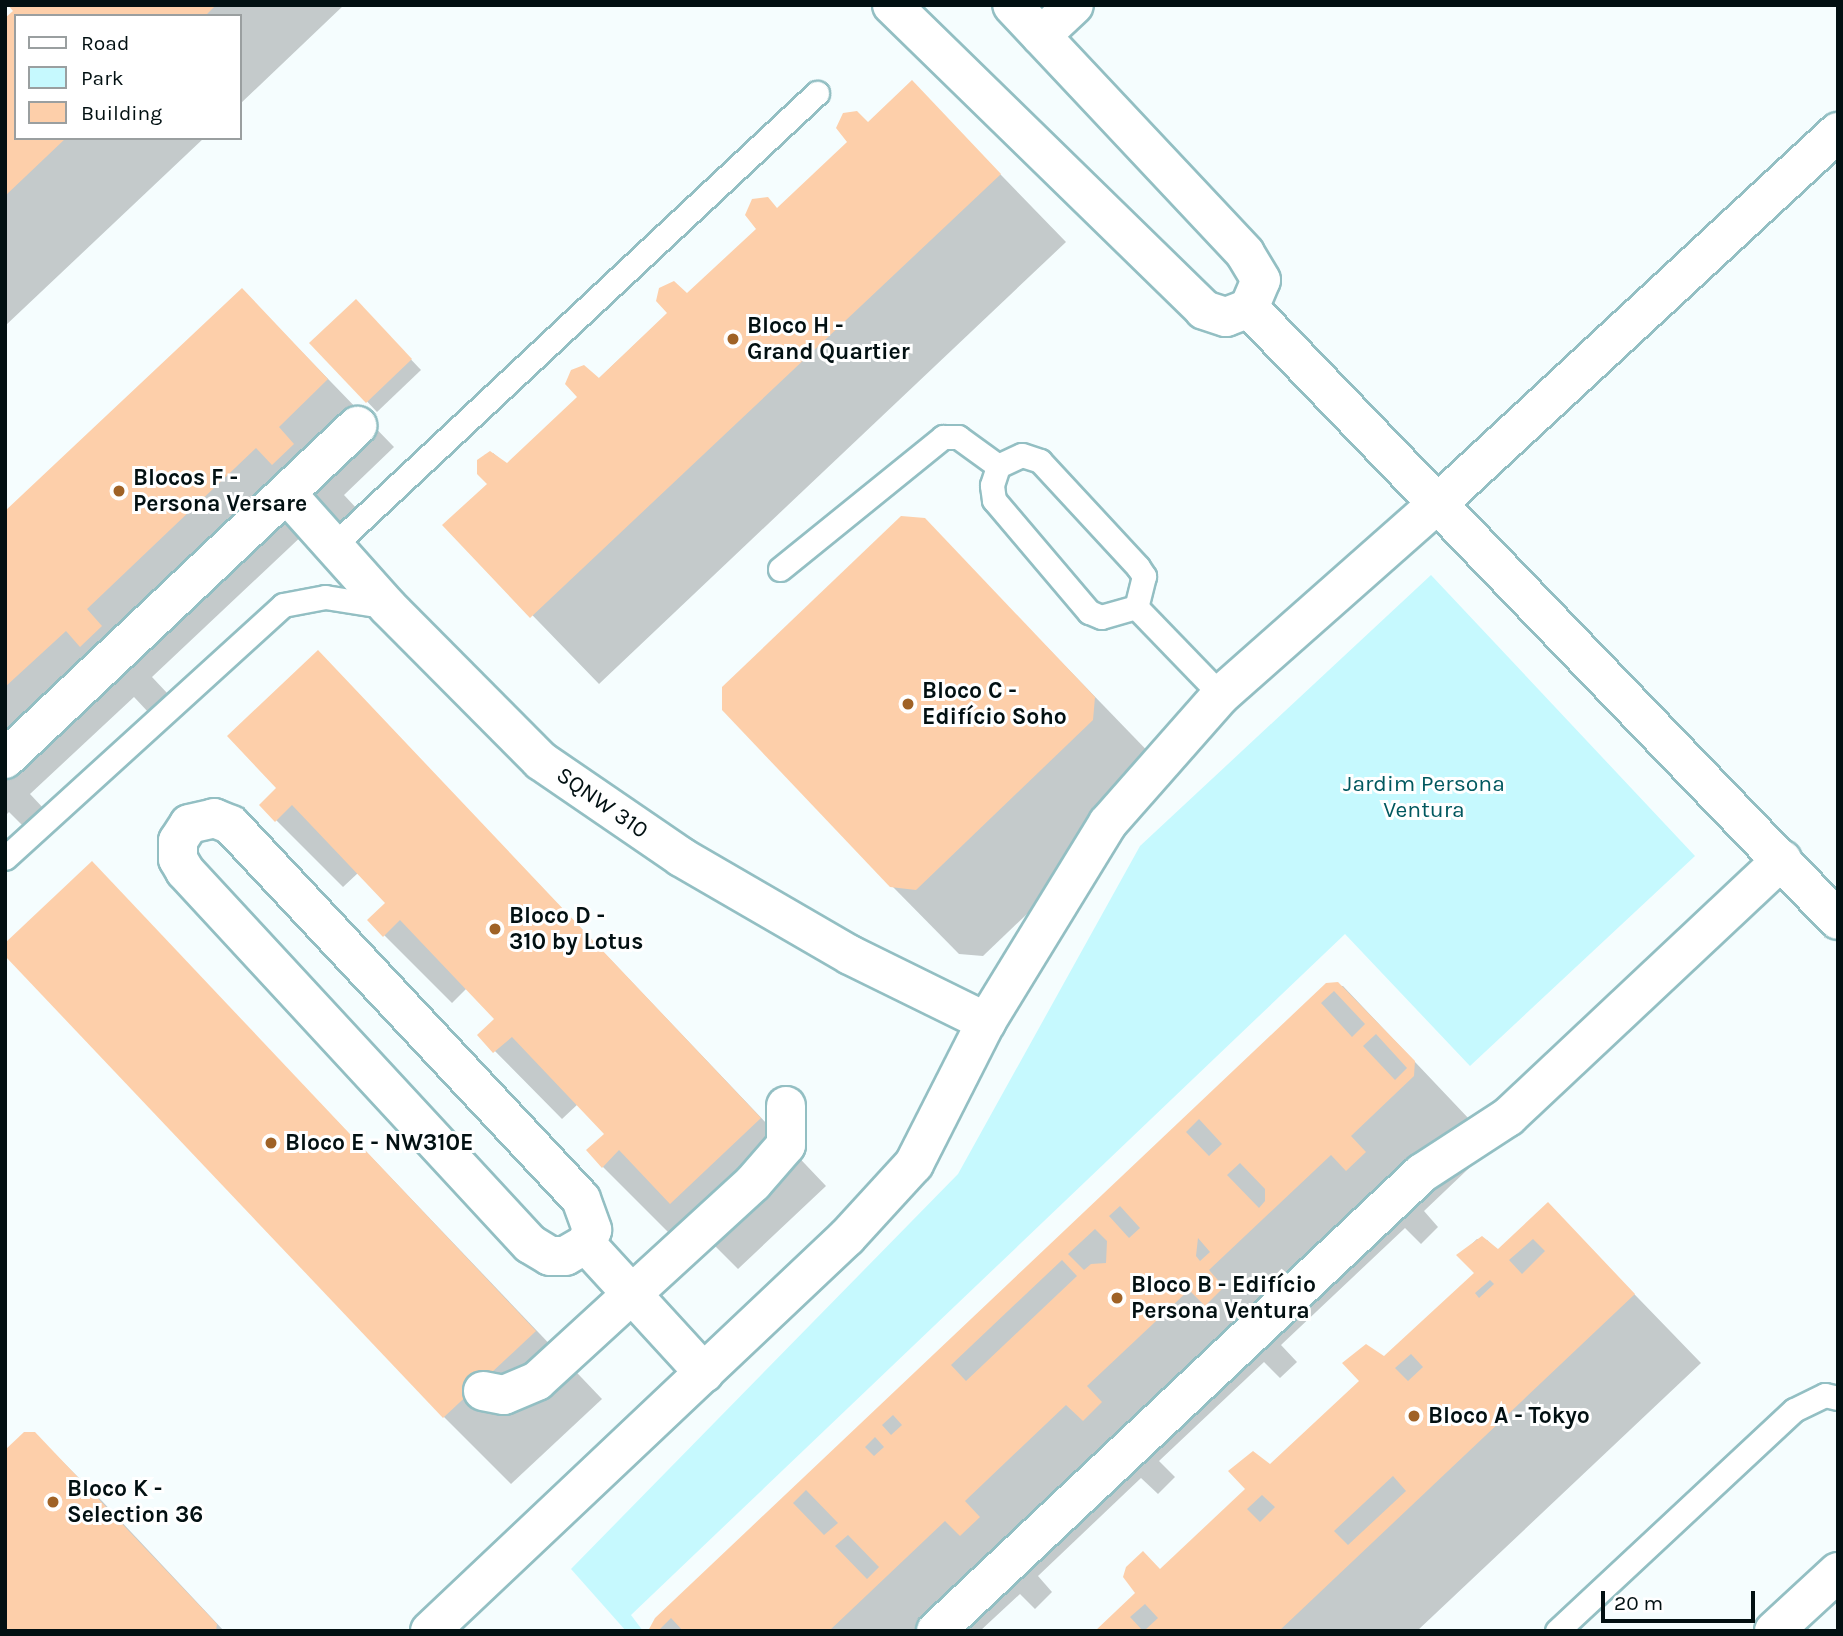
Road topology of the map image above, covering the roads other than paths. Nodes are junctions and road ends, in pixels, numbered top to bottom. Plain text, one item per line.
1 (892, 5) edge
2 (1012, 5) edge
3 (1074, 5) edge
4 (1041, 36) junction
5 (817, 93) dead end
6 (1838, 132) edge
7 (1249, 308) junction
8 (357, 426) dead end
9 (998, 466) junction
10 (287, 494) junction
11 (1435, 506) junction
12 (333, 546) junction
13 (780, 569) dead end
14 (388, 607) junction
15 (1136, 607) junction
16 (1221, 695) junction
17 (5, 758) edge
18 (5, 858) edge
19 (1782, 860) junction
20 (1838, 920) edge
21 (986, 1022) junction
22 (786, 1106) dead end
23 (586, 1244) junction
24 (633, 1296) junction
25 (704, 1373) junction
26 (483, 1391) dead end
27 (1838, 1398) edge
28 (1838, 1572) edge
29 (430, 1631) edge
30 (936, 1631) edge
31 (1557, 1631) edge
32 (1774, 1631) edge

1 - 7 street
2 - 4 street
3 - 4 street
4 - 7 street
5 - 12 lane
6 - 11 street
7 - 11 street
8 - 10 street
9 - 13 lane
9 - 15 lane
9 - 15 lane
10 - 12 street, SQNW 310
10 - 17 street
11 - 16 street
11 - 19 street
12 - 14 street, SQNW 310
14 - 18 lane
14 - 21 street, SQNW 310
15 - 16 lane
16 - 21 street
19 - 20 street
19 - 30 street
21 - 25 street
22 - 24 street
23 - 23 street
23 - 24 street
24 - 25 street
24 - 26 street
25 - 29 street
27 - 31 lane
28 - 32 street

